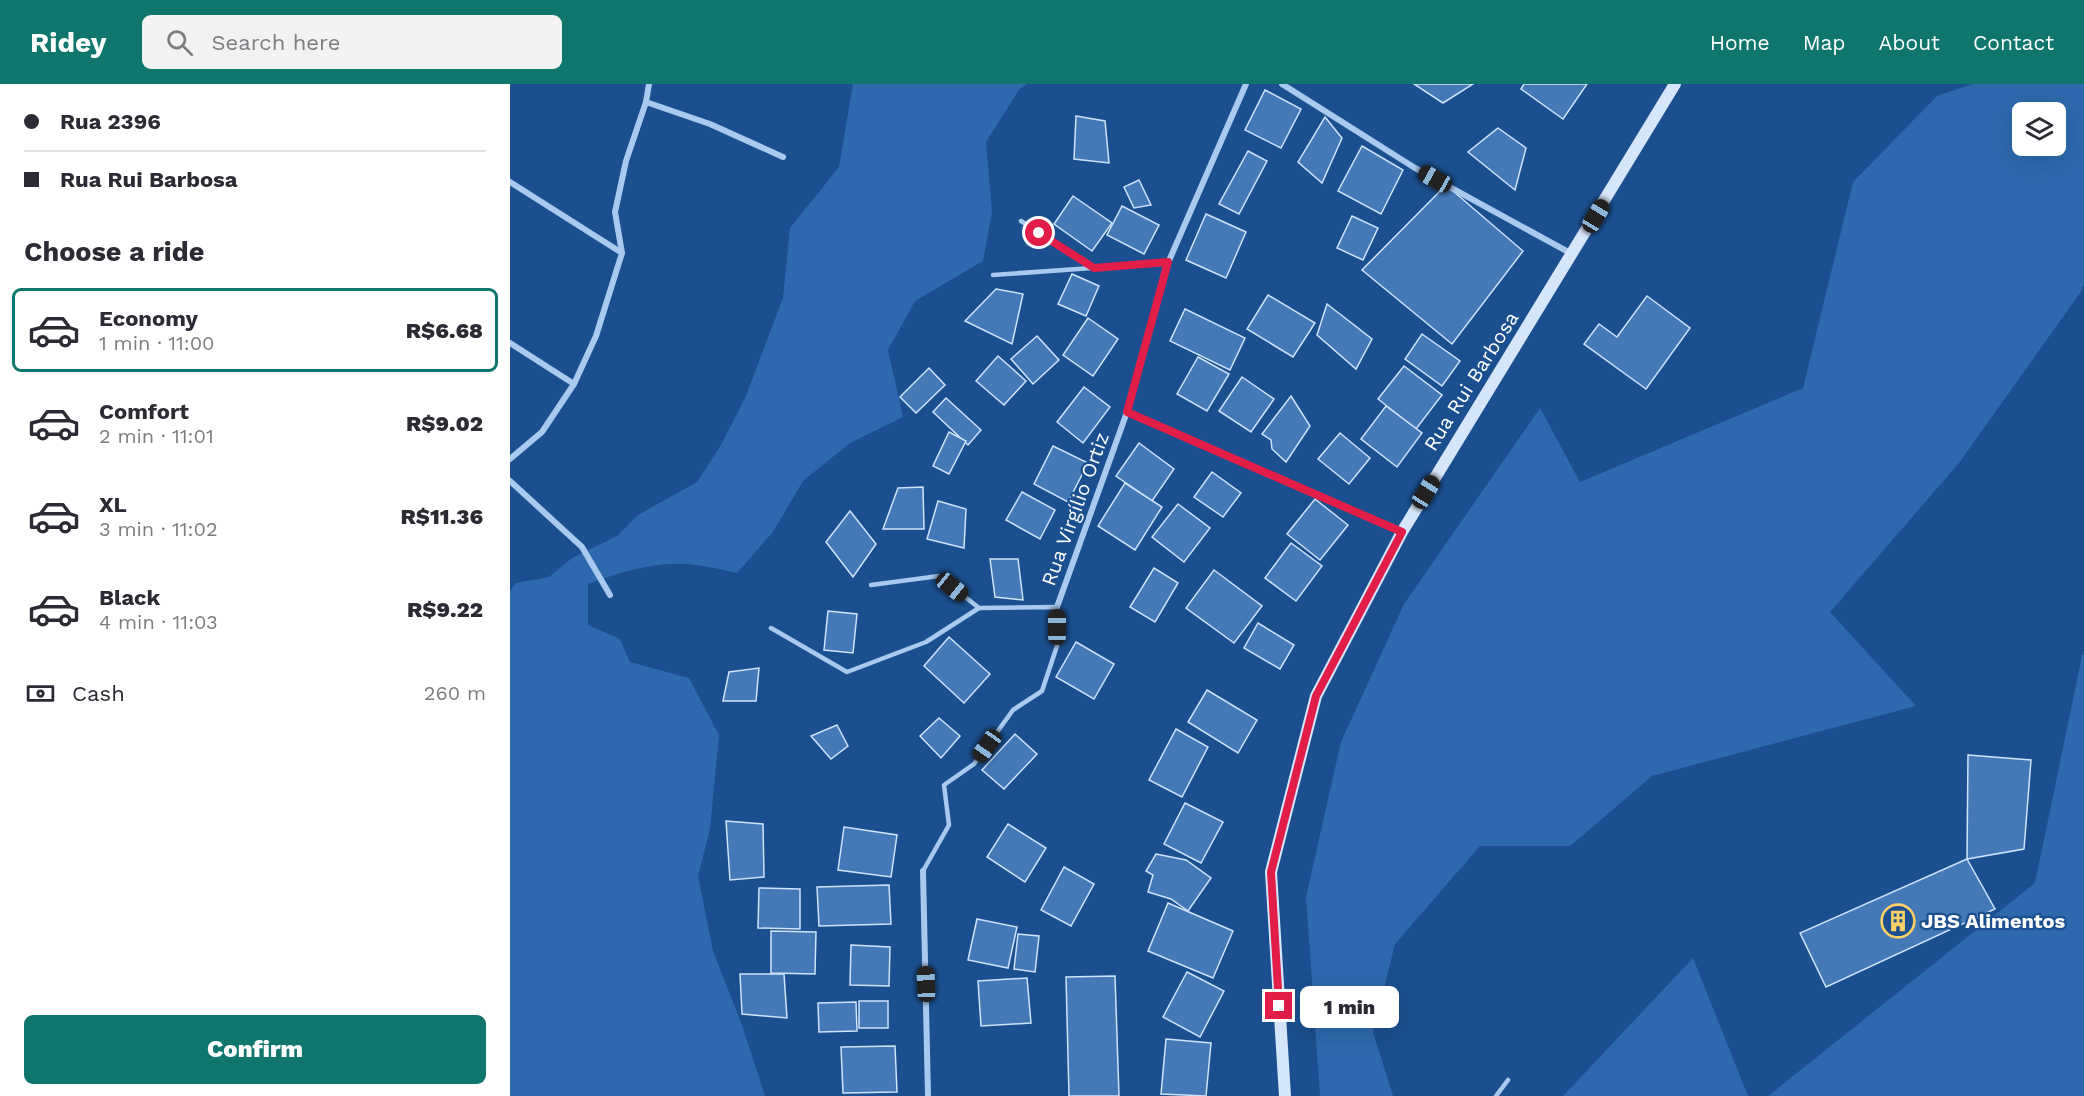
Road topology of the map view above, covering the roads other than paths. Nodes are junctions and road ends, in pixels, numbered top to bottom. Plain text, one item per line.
1 (649, 84) edge
2 (1246, 84) edge
3 (1282, 84) edge
4 (1675, 84) edge
5 (646, 102) junction
6 (783, 157) dead end
7 (510, 182) edge
8 (1021, 221) dead end
9 (622, 253) junction
10 (1573, 254) junction
11 (1168, 262) junction
12 (1094, 268) junction
13 (993, 275) dead end
14 (510, 343) edge
15 (574, 384) junction
16 (1127, 412) junction
17 (510, 459) edge
18 (510, 482) edge
19 (1402, 532) junction
20 (871, 585) dead end
21 (610, 595) dead end
22 (1057, 607) junction
23 (979, 608) junction
24 (771, 628) dead end
25 (923, 871) joint
26 (1508, 1080) dead end
27 (928, 1096) edge
28 (1284, 1096) edge
29 (1496, 1096) edge

1 - 5 street
2 - 11 street, Rua Virgílio Ortiz
3 - 10 street
4 - 10 main road, Rua Rui Barbosa
5 - 6 street
5 - 9 street
7 - 9 street
8 - 12 lane
9 - 15 street
10 - 19 main road, Rua Rui Barbosa
11 - 12 lane
11 - 16 street, Rua Virgílio Ortiz
12 - 13 lane
14 - 15 street
15 - 17 street
16 - 19 street
16 - 22 street, Rua Virgílio Ortiz
18 - 21 street
19 - 28 main road, Rua Rui Barbosa
20 - 23 lane
22 - 23 lane
22 - 25 lane
23 - 24 lane
25 - 27 street
26 - 29 lane

